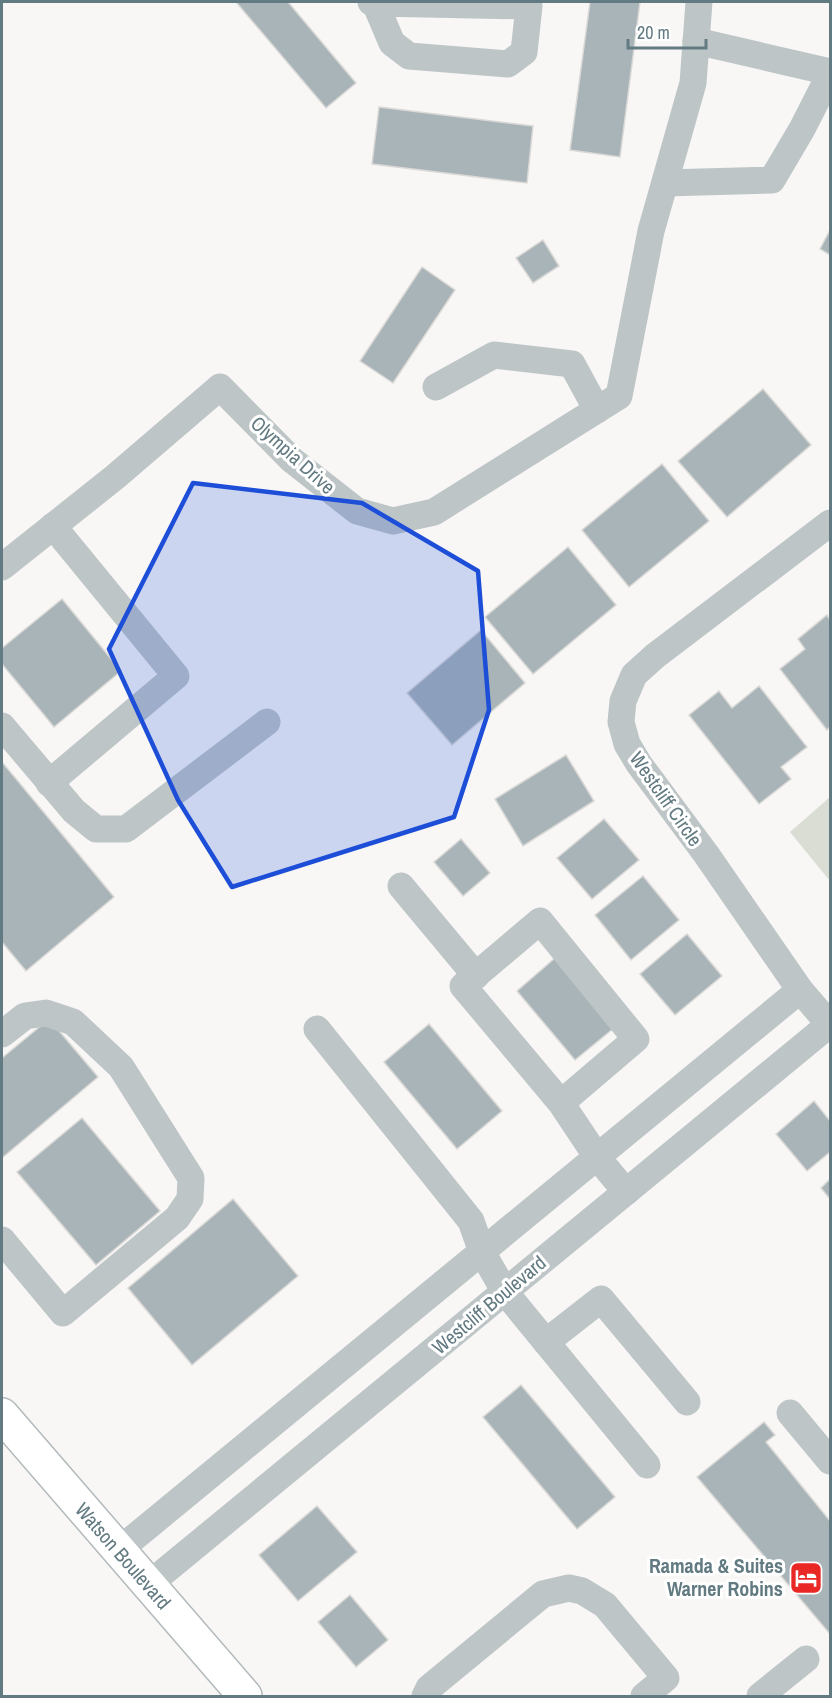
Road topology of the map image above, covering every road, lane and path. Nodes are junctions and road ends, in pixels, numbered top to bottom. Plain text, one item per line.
1 (373, 2) edge
2 (699, 2) edge
3 (696, 41) junction
4 (831, 73) edge
5 (665, 183) junction
6 (436, 387) dead end
7 (608, 403) junction
8 (831, 523) edge
9 (53, 526) junction
10 (2, 567) edge
11 (267, 722) dead end
12 (2, 726) edge
13 (50, 783) junction
14 (401, 886) dead end
15 (476, 976) junction
16 (800, 990) junction
17 (830, 1024) edge
18 (317, 1029) dead end
19 (2, 1034) edge
20 (561, 1103) junction
21 (597, 1157) junction
22 (626, 1192) junction
23 (2, 1240) edge
24 (482, 1252) junction
25 (506, 1292) junction
26 (546, 1342) junction
27 (687, 1402) dead end
28 (790, 1413) dead end
29 (2, 1415) edge
30 (831, 1461) edge
31 (647, 1465) dead end
32 (119, 1550) junction
33 (148, 1585) junction
34 (806, 1659) dead end
35 (245, 1696) edge
36 (425, 1696) edge
37 (644, 1696) edge
38 (760, 1696) edge

1 - 1 street
2 - 3 street
3 - 4 street
3 - 5 street
4 - 5 street
5 - 7 street
6 - 7 street
7 - 9 street, Olympia Drive
8 - 16 street, Westcliff Circle
9 - 10 street, Olympia Drive
9 - 13 street
11 - 13 street
12 - 13 street
14 - 15 street
15 - 20 street
15 - 20 street
16 - 17 street, Westcliff Circle
16 - 21 street
17 - 22 street, Westcliff Boulevard
18 - 24 street
19 - 23 street
20 - 21 street
21 - 22 street
21 - 24 street
22 - 25 street, Westcliff Boulevard
24 - 25 street
24 - 32 street
25 - 26 street
25 - 33 street, Westcliff Boulevard
26 - 27 street
26 - 31 street
28 - 30 street
29 - 32 main road, Watson Boulevard
32 - 33 main road, Watson Boulevard
33 - 35 main road, Watson Boulevard
34 - 38 street
36 - 37 street

